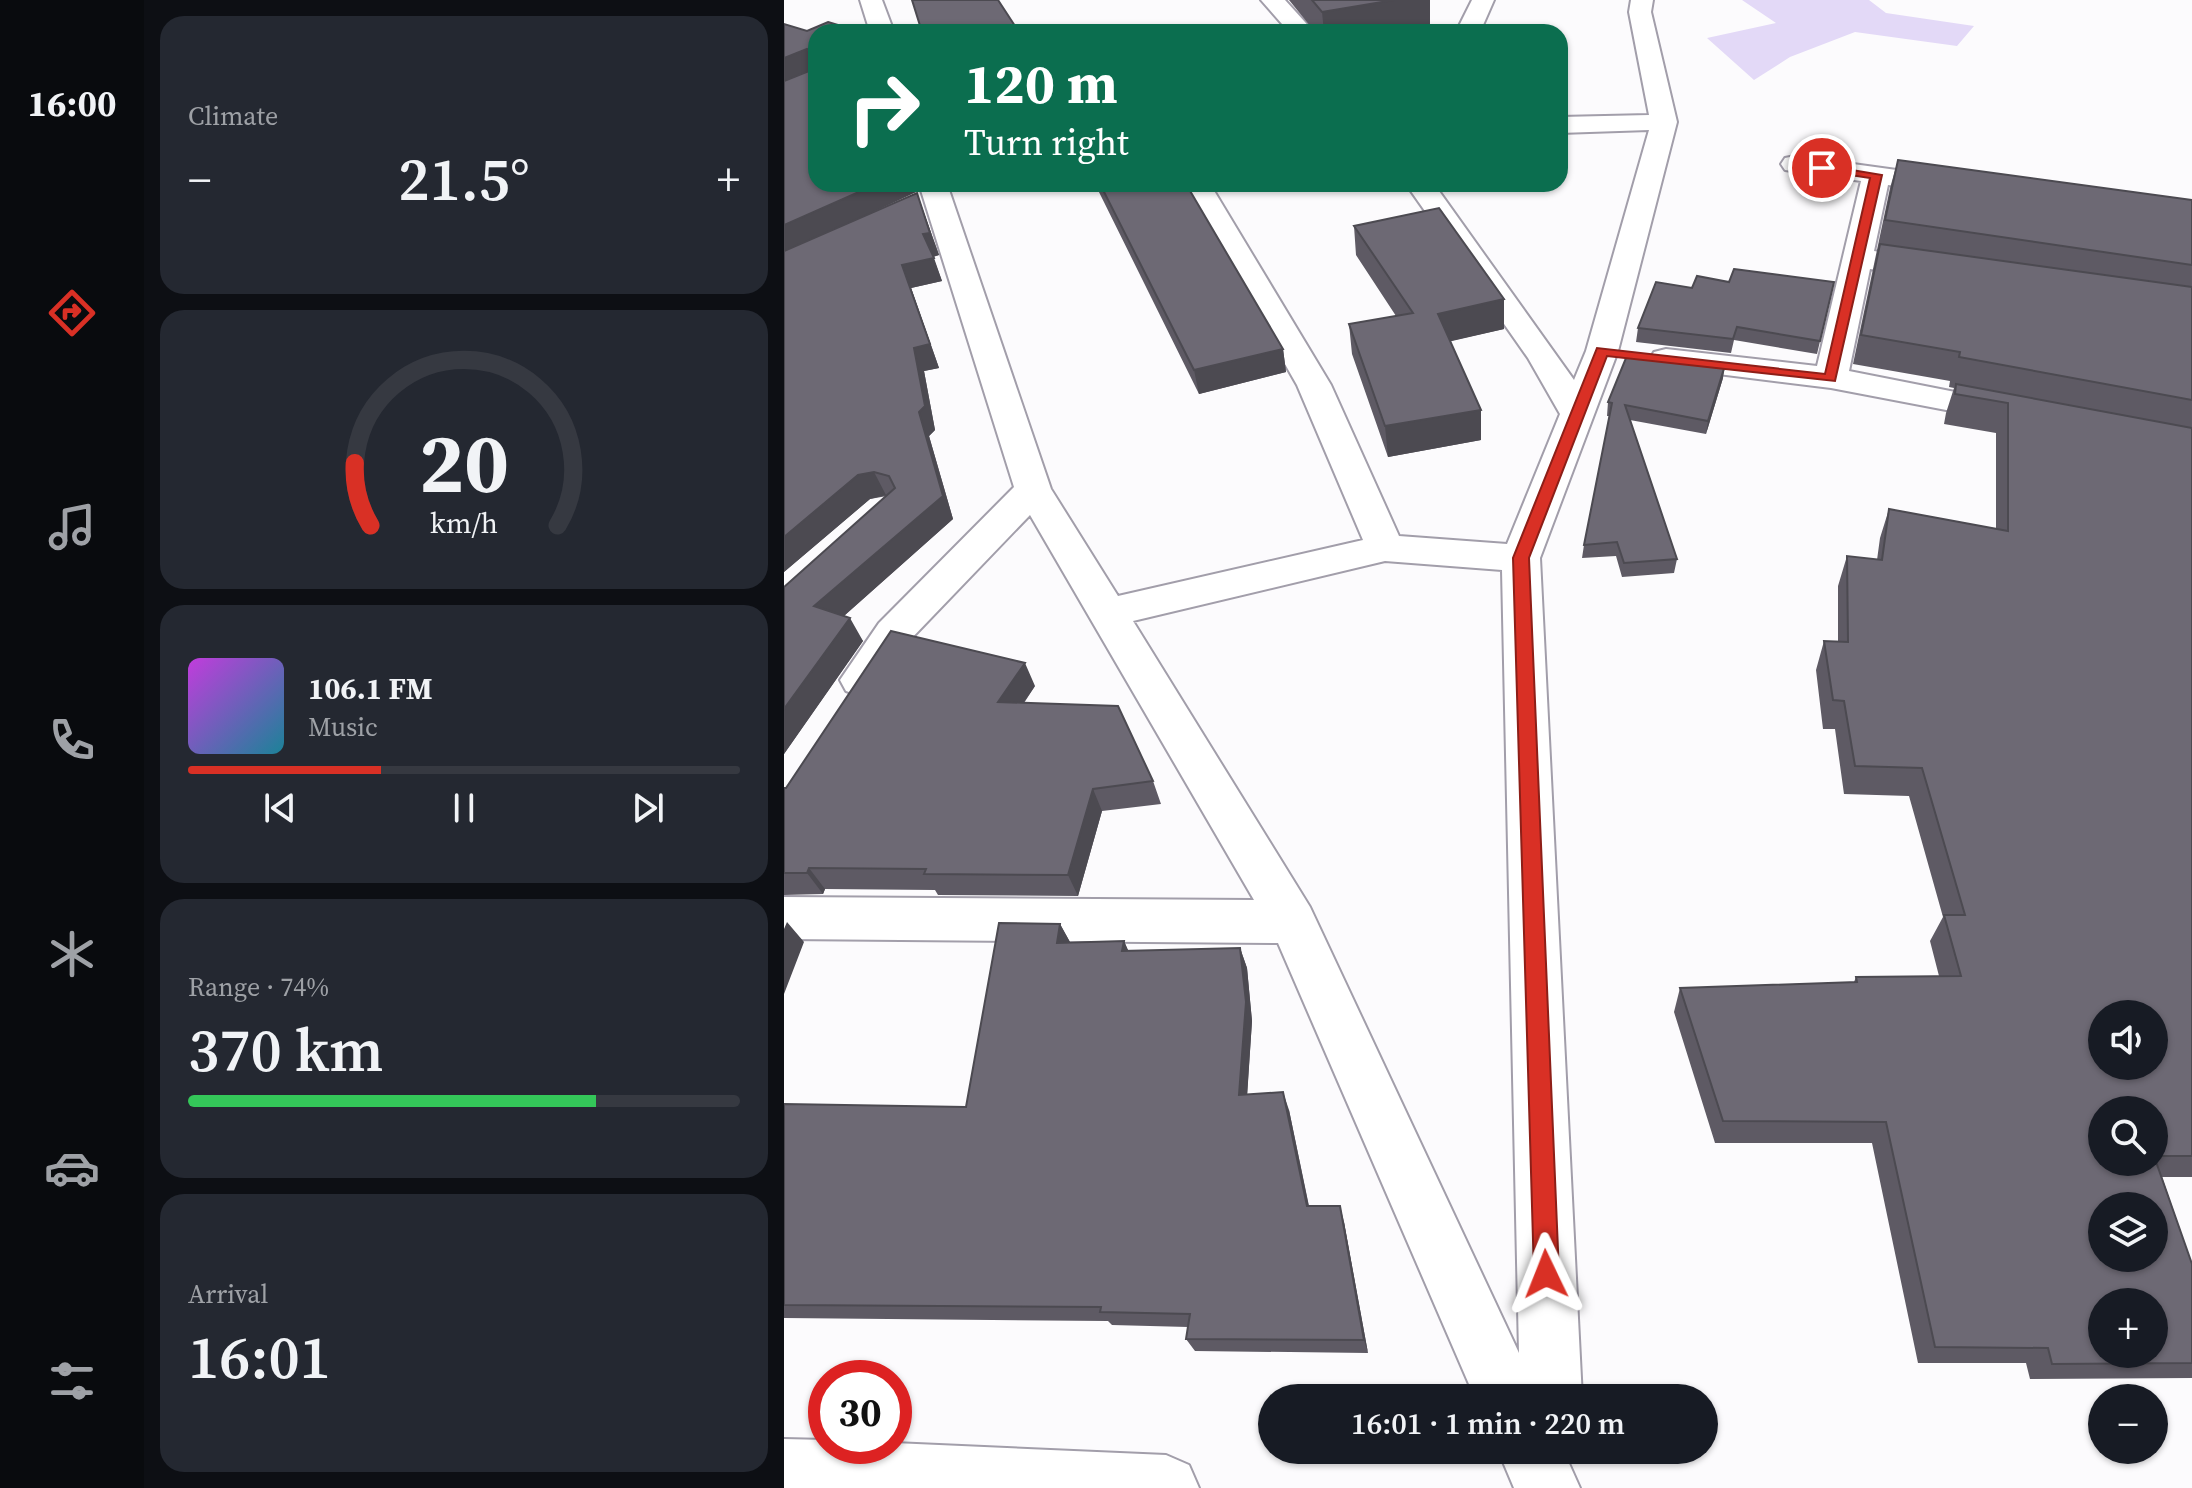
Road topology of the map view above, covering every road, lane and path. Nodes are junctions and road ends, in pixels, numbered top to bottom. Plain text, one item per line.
1 (871, 0) edge
2 (1272, 0) edge
3 (1483, 0) edge
4 (1642, 0) edge
5 (879, 24) edge
6 (1294, 24) edge
7 (1472, 24) edge
8 (1664, 122) junction
9 (1568, 125) edge
10 (1795, 164) dead end
11 (1876, 175) junction
12 (1987, 190) edge
13 (1201, 192) edge
14 (1426, 192) edge
15 (927, 196) edge
16 (1857, 258) junction
17 (1964, 273) edge
18 (1602, 351) junction
19 (1831, 378) junction
20 (1577, 414) junction
21 (2035, 417) edge
22 (1033, 489) junction
23 (1385, 548) junction
24 (1521, 558) junction
25 (1107, 613) junction
26 (843, 708) edge
27 (784, 918) edge
28 (1293, 922) junction
29 (1501, 1384) edge
30 (1550, 1384) edge
31 (1536, 1464) edge
32 (1553, 1464) edge
33 (784, 1471) edge
34 (1166, 1488) edge
35 (1547, 1488) edge
36 (1554, 1488) edge

1 - 5 street
2 - 6 street
3 - 7 street
4 - 8 street
8 - 9 street
8 - 18 street
10 - 11 street
11 - 12 street
11 - 16 street
13 - 23 street
14 - 20 street
15 - 22 street
16 - 17 street
16 - 19 street
18 - 19 street
18 - 20 street
19 - 21 street
20 - 24 street
22 - 25 street
22 - 26 street
23 - 24 street
23 - 25 street
24 - 30 street
25 - 28 street
27 - 28 street
28 - 29 street
31 - 35 street
32 - 36 street
33 - 34 street

